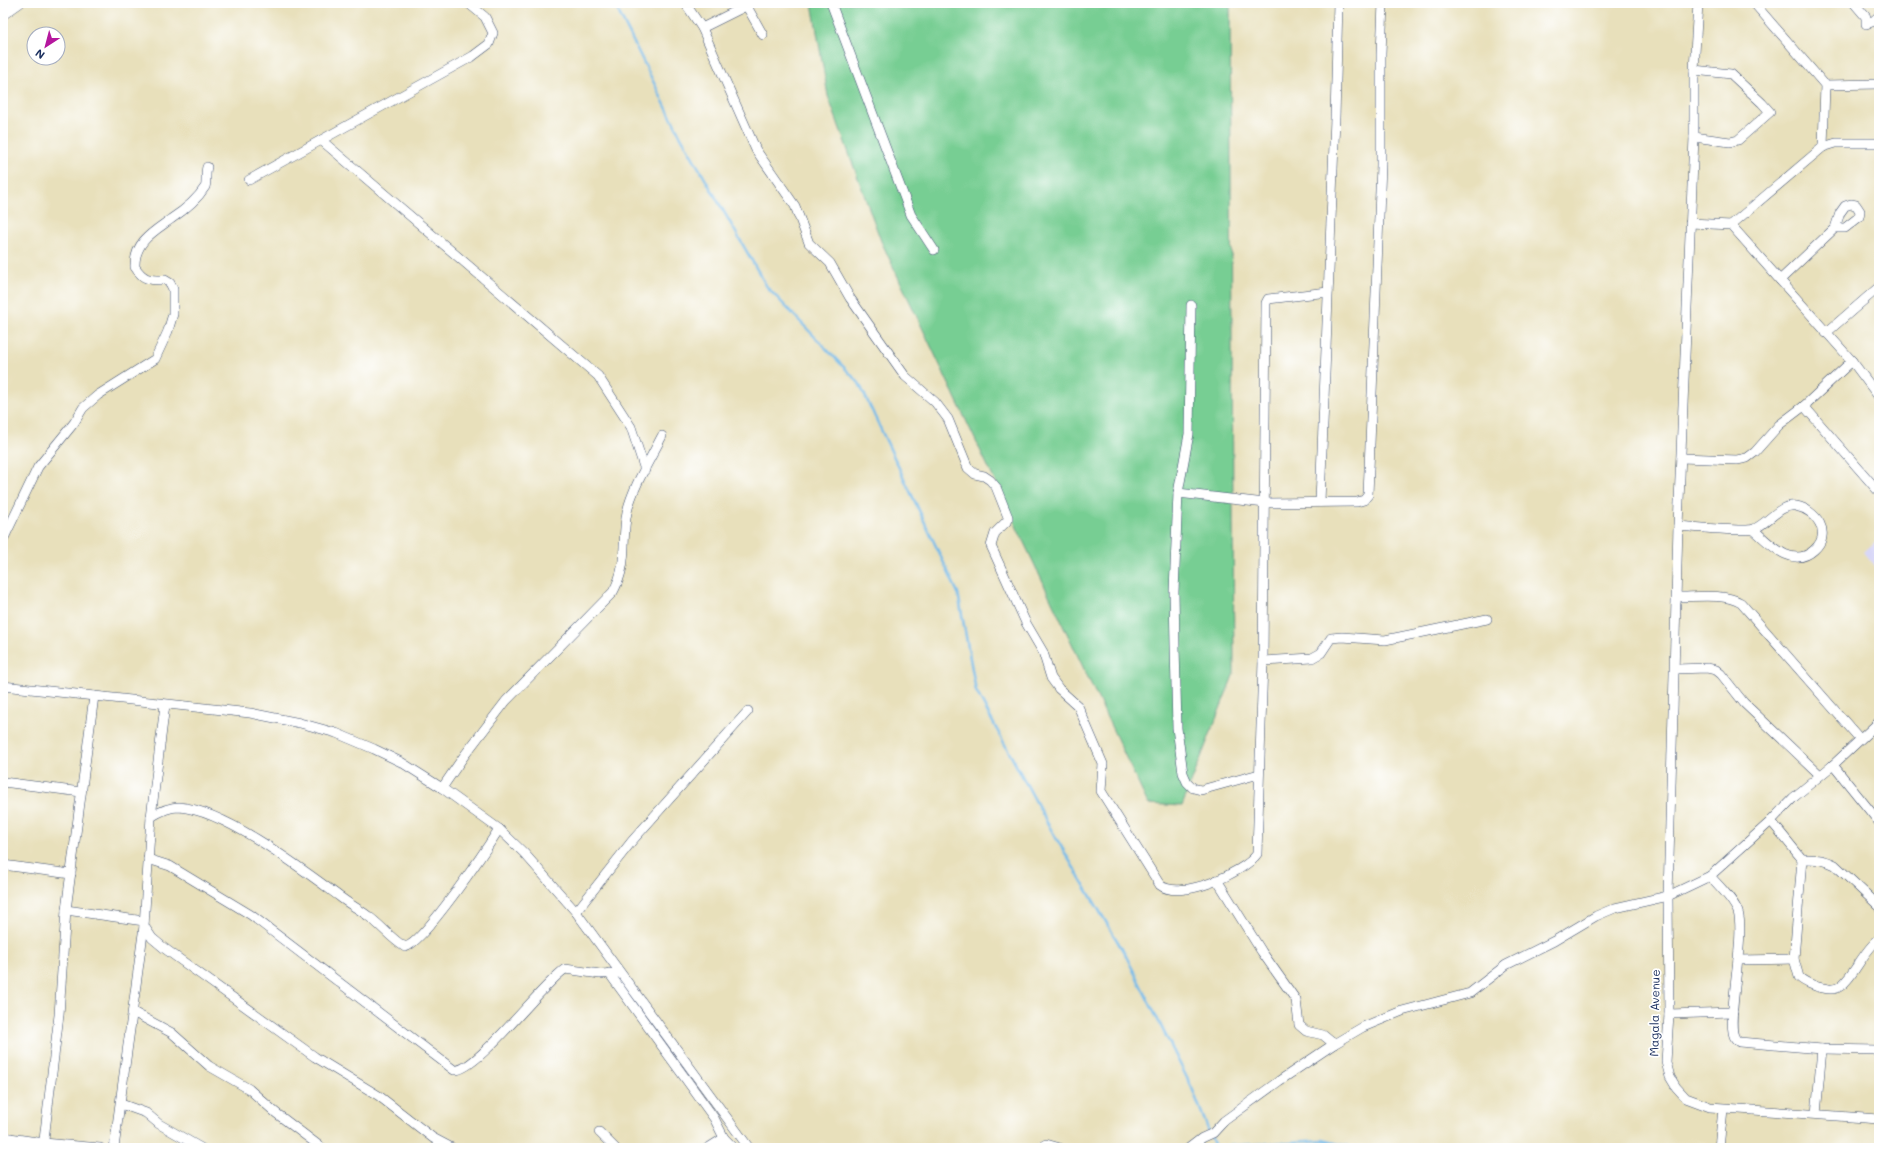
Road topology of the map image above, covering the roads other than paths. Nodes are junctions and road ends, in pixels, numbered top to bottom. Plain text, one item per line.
1 (20, 3) edge
2 (468, 3) edge
3 (685, 3) edge
4 (831, 3) edge
5 (1338, 3) edge
6 (1383, 3) edge
7 (1698, 3) edge
8 (1754, 3) edge
9 (1854, 3) edge
10 (746, 4) edge
11 (3, 15) edge
12 (1879, 16) edge
13 (702, 28) junction
14 (763, 35) dead end
15 (1694, 70) junction
16 (1879, 84) edge
17 (1825, 85) junction
18 (1694, 137) junction
19 (321, 140) junction
20 (1879, 143) edge
21 (1823, 146) junction
22 (207, 167) dead end
23 (250, 180) dead end
24 (1690, 222) junction
25 (1731, 225) junction
26 (1835, 228) dead end
27 (934, 250) dead end
28 (1780, 280) junction
29 (1879, 287) edge
30 (1328, 292) junction
31 (1191, 305) dead end
32 (1826, 333) junction
33 (1852, 361) junction
34 (1876, 386) edge
35 (1879, 397) edge
36 (1804, 406) junction
37 (662, 436) dead end
38 (1681, 458) junction
39 (645, 470) junction
40 (1879, 492) edge
41 (1178, 493) junction
42 (1320, 502) junction
43 (1265, 503) junction
44 (1678, 526) junction
45 (1753, 529) junction
46 (3, 540) edge
47 (1677, 597) junction
48 (1486, 619) dead end
49 (1263, 661) junction
50 (1675, 669) junction
51 (3, 686) edge
52 (94, 696) junction
53 (165, 705) junction
54 (748, 711) dead end
55 (1879, 722) edge
56 (1860, 739) junction
57 (1833, 765) junction
58 (1259, 774) junction
59 (1820, 776) junction
60 (3, 782) edge
61 (442, 788) junction
62 (80, 792) junction
63 (151, 817) junction
64 (1878, 819) edge
65 (1771, 821) junction
66 (499, 829) junction
67 (148, 859) junction
68 (1802, 859) junction
69 (3, 865) edge
70 (71, 874) junction
71 (1710, 876) junction
72 (1217, 880) junction
73 (1668, 896) junction
74 (1879, 906) edge
75 (66, 910) junction
76 (576, 912) junction
77 (144, 923) junction
78 (1879, 939) edge
79 (1794, 959) junction
80 (1738, 960) junction
81 (619, 973) junction
82 (609, 974) junction
83 (133, 1012) junction
84 (1733, 1012) junction
85 (1669, 1014) junction
86 (1334, 1044) junction
87 (1822, 1049) junction
88 (1879, 1050) edge
89 (120, 1104) junction
90 (1723, 1110) junction
91 (1816, 1114) junction
92 (1879, 1119) edge
93 (599, 1132) dead end
94 (7, 1137) edge
95 (724, 1138) junction
96 (44, 1146) edge
97 (8, 1148) edge
98 (100, 1148) edge
99 (114, 1148) edge
100 (201, 1148) edge
101 (322, 1148) edge
102 (452, 1148) edge
103 (615, 1148) edge
104 (708, 1148) edge
105 (734, 1148) edge
106 (749, 1148) edge
107 (1039, 1148) edge
108 (1060, 1148) edge
109 (1189, 1148) edge
110 (1718, 1148) edge

1 - 11 street
2 - 19 street
3 - 13 street
4 - 27 street
5 - 30 street
6 - 42 street
7 - 15 street, Magala Avenue
8 - 17 street
9 - 12 street
10 - 13 street
10 - 14 street
13 - 72 street
15 - 18 street, Magala Avenue
15 - 18 street
16 - 17 street
17 - 21 street
18 - 24 street, Magala Avenue
19 - 23 street
19 - 39 street
20 - 21 street
21 - 25 street
22 - 46 street
24 - 25 street
24 - 38 street, Magala Avenue
25 - 28 street
26 - 28 street
28 - 32 street
29 - 32 street
30 - 42 street
30 - 43 street
31 - 41 street
32 - 33 street
33 - 34 street
33 - 36 street
34 - 35 street
36 - 38 street
36 - 40 street
37 - 39 street
38 - 44 street, Magala Avenue
39 - 61 street
41 - 43 street
41 - 58 street
42 - 43 street
43 - 49 street
44 - 45 street
44 - 47 street, Magala Avenue
45 - 45 street
47 - 50 street, Magala Avenue
47 - 56 street
48 - 49 street
49 - 58 street
50 - 59 street
50 - 73 street, Magala Avenue
51 - 52 street
52 - 53 street
52 - 62 street
53 - 61 street
53 - 63 street
54 - 76 street
55 - 56 street
56 - 57 street
57 - 59 street
57 - 64 street
58 - 72 street
59 - 65 street
60 - 62 street
61 - 66 street
62 - 70 street
63 - 66 street
63 - 67 street
65 - 68 street
65 - 71 street
66 - 76 street
67 - 77 street
67 - 82 street
68 - 74 street
68 - 79 street
69 - 70 street
70 - 75 street
71 - 73 street
71 - 80 street
72 - 86 street
73 - 85 street, Magala Avenue
73 - 86 street
75 - 77 street
75 - 96 street
76 - 81 street
77 - 83 street
77 - 102 street
78 - 79 street
79 - 80 street
80 - 84 street
81 - 82 street
81 - 106 street
82 - 95 street
83 - 89 street
83 - 101 street
84 - 85 street
84 - 87 street
85 - 90 street, Magala Avenue
86 - 109 street
87 - 88 street
87 - 91 street
89 - 99 street
89 - 100 street
90 - 91 street, Magala Avenue
90 - 110 street
91 - 92 street, Magala Avenue
93 - 103 street
94 - 96 street
94 - 97 street
95 - 104 street
95 - 105 street
96 - 98 street
107 - 108 street

